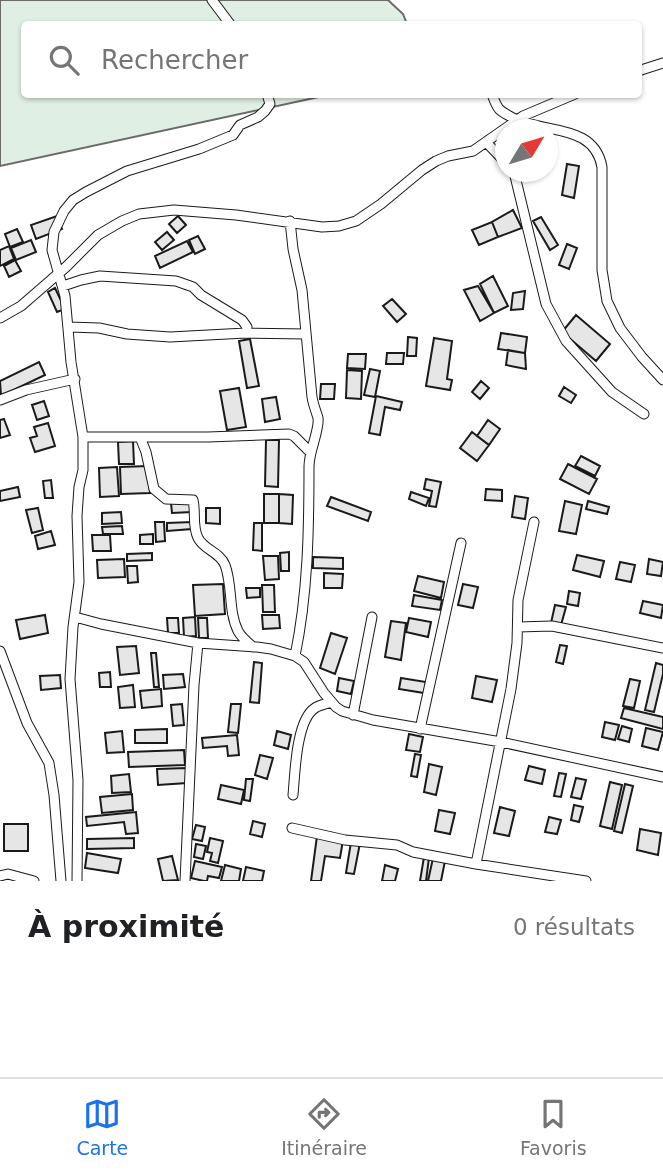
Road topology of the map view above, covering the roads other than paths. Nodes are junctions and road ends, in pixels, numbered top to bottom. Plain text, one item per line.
1 (212, 0) edge
2 (228, 21) edge
3 (663, 63) edge
4 (642, 70) edge
5 (268, 98) edge
6 (494, 98) edge
7 (565, 98) edge
8 (515, 119) edge
9 (519, 119) edge
10 (558, 130) edge
11 (495, 135) edge
12 (485, 142) junction
13 (495, 152) edge
14 (516, 182) edge
15 (290, 222) junction
16 (59, 273) junction
17 (63, 286) junction
18 (0, 318) edge
19 (69, 327) junction
20 (246, 333) junction
21 (306, 334) junction
22 (75, 379) junction
23 (663, 380) edge
24 (0, 400) edge
25 (644, 414) dead end
26 (83, 437) junction
27 (140, 437) junction
28 (310, 452) junction
29 (534, 522) dead end
30 (461, 543) dead end
31 (75, 617) junction
32 (372, 617) dead end
33 (518, 627) junction
34 (198, 643) junction
35 (253, 647) junction
36 (663, 648) edge
37 (0, 651) edge
38 (295, 656) junction
39 (331, 702) junction
40 (353, 715) junction
41 (420, 729) junction
42 (501, 742) junction
43 (663, 777) edge
44 (293, 795) dead end
45 (292, 828) dead end
46 (476, 864) junction
47 (0, 876) edge
48 (34, 881) edge
49 (61, 881) edge
50 (77, 881) edge
51 (186, 881) edge
52 (586, 881) edge

1 - 2 street
3 - 4 street
5 - 16 street
6 - 8 street
7 - 9 street
10 - 23 street
11 - 12 street
12 - 13 street
12 - 15 street
14 - 25 street
15 - 16 street
15 - 21 street
16 - 17 street
16 - 18 street
17 - 19 street
17 - 20 street
19 - 20 street
19 - 22 street
20 - 21 street
21 - 28 street
22 - 24 street
22 - 26 street
26 - 27 street
26 - 31 street
27 - 28 street
27 - 35 street
28 - 38 street
29 - 33 street
30 - 41 street
31 - 34 street
31 - 50 street
32 - 40 street
33 - 36 street
33 - 42 street
34 - 35 street
34 - 51 street
35 - 38 street
37 - 49 street
38 - 39 street
39 - 40 street
39 - 44 street
40 - 41 street
41 - 42 street
42 - 43 street
42 - 46 street
45 - 46 street
46 - 52 street
47 - 48 street

